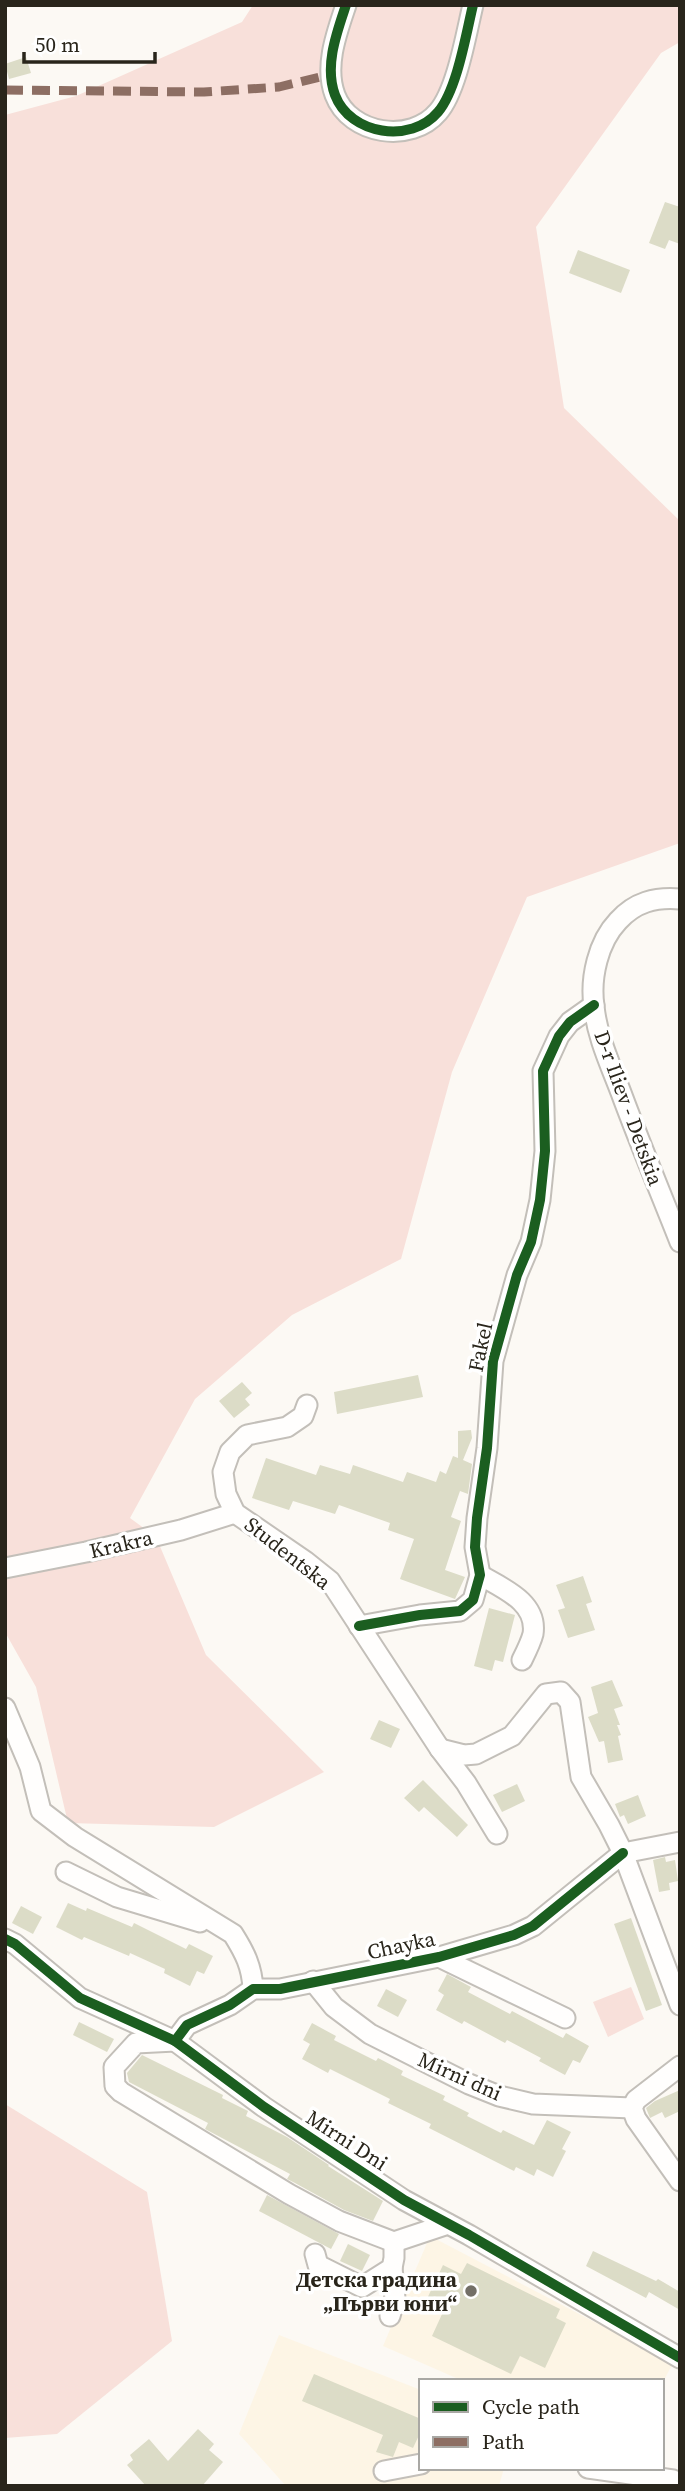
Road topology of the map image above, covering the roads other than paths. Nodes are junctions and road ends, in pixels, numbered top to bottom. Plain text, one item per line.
1 (346, 5) edge
2 (473, 5) edge
3 (680, 899) edge
4 (594, 1005) junction
5 (680, 1242) edge
6 (307, 1405) dead end
7 (235, 1513) junction
8 (5, 1568) edge
9 (480, 1575) junction
10 (359, 1626) junction
11 (522, 1660) dead end
12 (5, 1707) edge
13 (440, 1749) junction
14 (497, 1834) dead end
15 (680, 1842) edge
16 (623, 1853) junction
17 (66, 1872) dead end
18 (224, 1929) junction
19 (5, 1938) edge
20 (439, 1957) junction
21 (313, 1981) junction
22 (253, 1989) junction
23 (680, 2005) edge
24 (565, 2018) dead end
25 (175, 2041) junction
26 (680, 2066) edge
27 (632, 2108) junction
28 (680, 2181) edge
29 (448, 2224) junction
30 (394, 2242) junction
31 (315, 2254) dead end
32 (392, 2268) junction
33 (390, 2316) dead end
34 (680, 2358) edge
35 (419, 2464) edge
36 (601, 2470) edge
37 (384, 2471) dead end
38 (680, 2483) edge

1 - 2 street
3 - 4 street, D-r Iliev - Detskia
4 - 5 street, D-r Iliev - Detskia
4 - 9 street, Fakel
6 - 7 street, Studentska
7 - 8 street, Krakra
7 - 10 street, Studentska
9 - 10 street
9 - 11 street
10 - 13 street, Studentska
12 - 18 street
13 - 14 street, Studentska
13 - 16 street
15 - 16 street
16 - 20 street, Chayka
16 - 23 street
17 - 18 street
18 - 22 street
19 - 25 street, Mirni Dni
20 - 21 street, Chayka
20 - 24 street
21 - 22 street, Chayka
21 - 27 street, Mirni dni
22 - 25 street, Chayka
25 - 29 street, Mirni Dni
25 - 30 street
26 - 27 street
27 - 28 street
29 - 30 street
29 - 34 street, Mirni Dni
30 - 32 street
31 - 32 street
32 - 33 street
35 - 37 street
36 - 38 street

